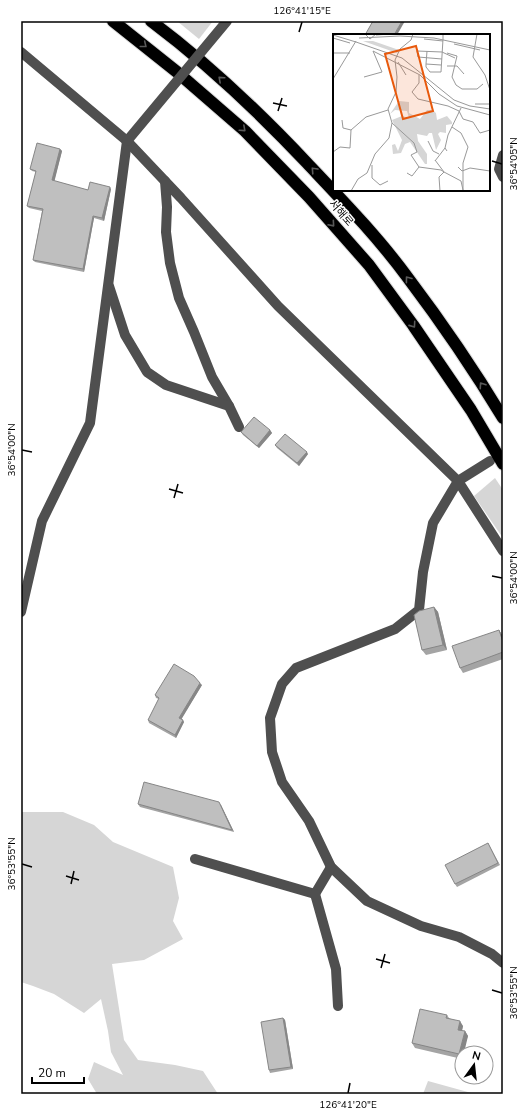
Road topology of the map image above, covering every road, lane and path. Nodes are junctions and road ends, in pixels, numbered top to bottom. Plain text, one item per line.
1 (113, 21) edge
2 (151, 21) edge
3 (227, 21) edge
4 (21, 52) edge
5 (127, 141) junction
6 (503, 155) edge
7 (503, 177) edge
8 (165, 181) junction
9 (108, 284) junction
10 (229, 406) junction
11 (503, 418) edge
12 (239, 427) dead end
13 (490, 461) dead end
14 (503, 464) edge
15 (458, 481) junction
16 (503, 551) edge
17 (21, 612) edge
18 (195, 859) dead end
19 (331, 867) junction
20 (315, 894) junction
21 (503, 963) edge
22 (338, 1006) dead end

1 -> 14 highway, 서해로
11 -> 2 highway, 서해로
3 - 5 street, bridge
4 - 5 street
5 - 8 street
5 - 9 street
6 - 7 street
8 - 10 street
8 - 15 street
9 - 10 street
9 - 17 street
10 - 12 street
13 - 15 street
15 - 16 street
15 - 19 street
18 - 20 street
19 - 20 street
19 - 21 street
20 - 22 street

